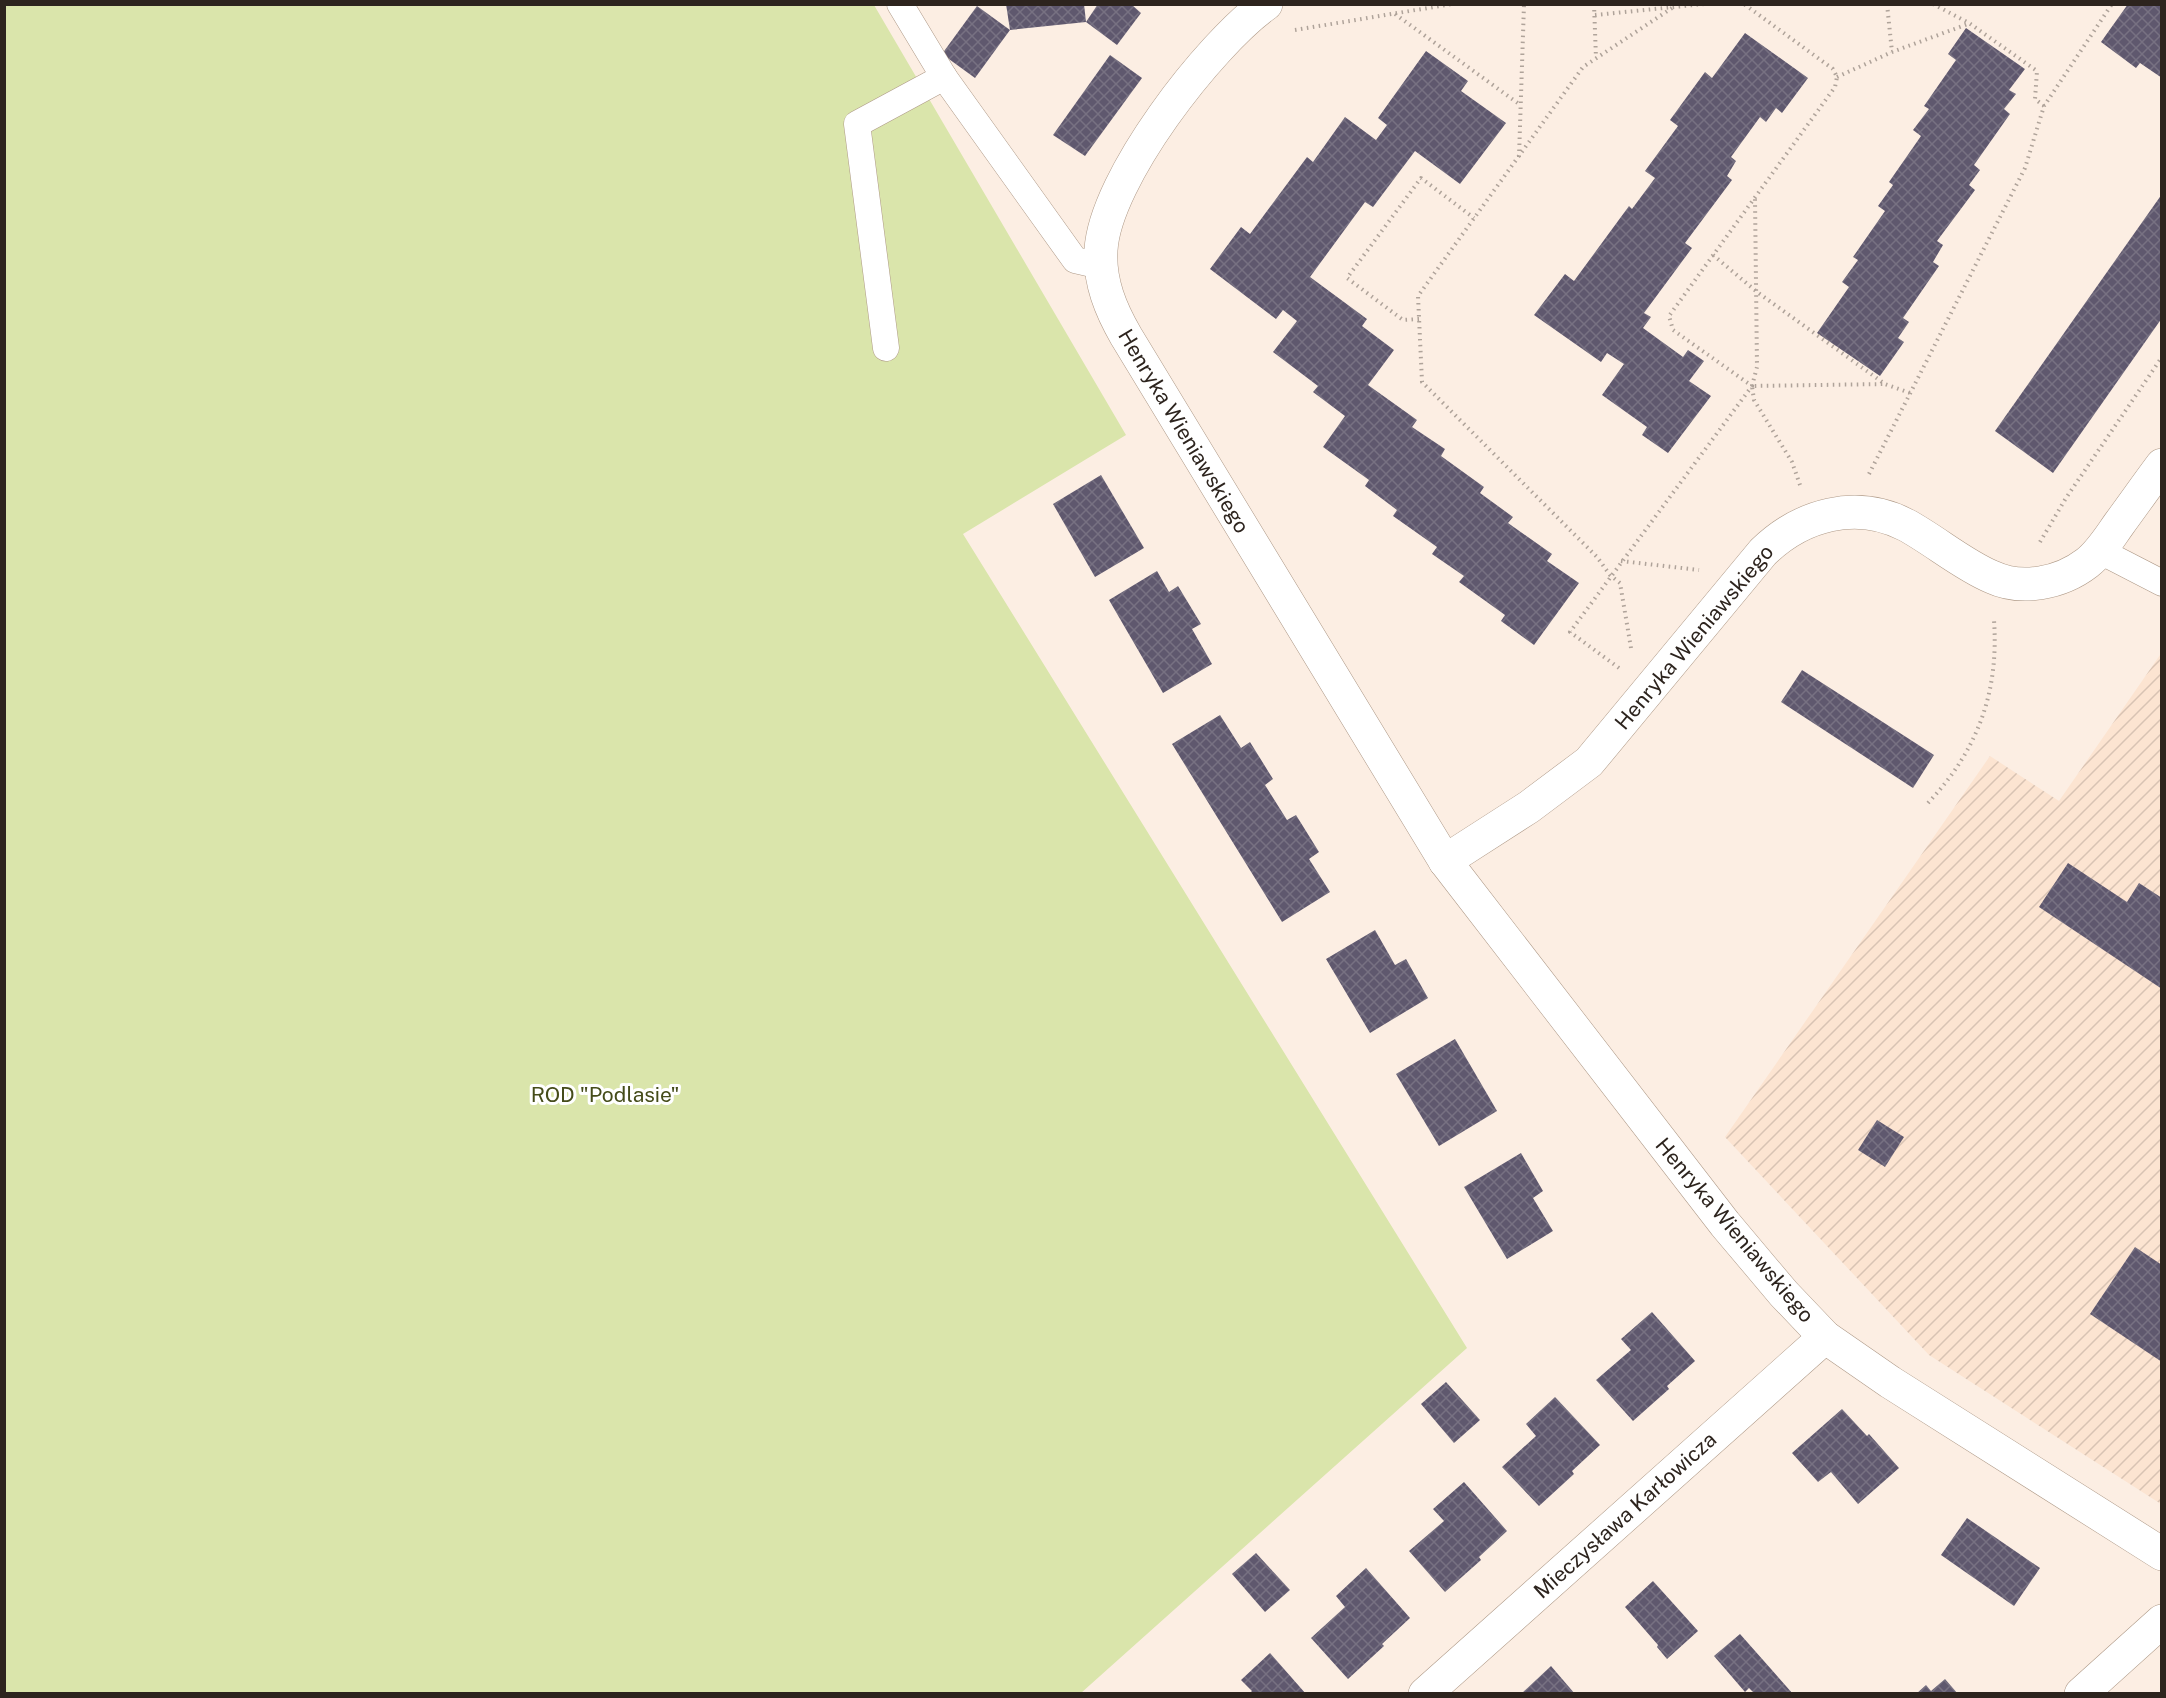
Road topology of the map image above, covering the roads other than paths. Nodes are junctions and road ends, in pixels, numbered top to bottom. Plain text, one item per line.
1 (900, 4) edge
2 (1266, 4) edge
3 (944, 77) junction
4 (1101, 266) junction
5 (886, 348) dead end
6 (2162, 465) edge
7 (2100, 551) junction
8 (2162, 584) edge
9 (1446, 861) junction
10 (1824, 1337) junction
11 (2162, 1554) edge
12 (2162, 1622) edge
13 (1425, 1694) edge
14 (2081, 1694) edge

1 - 3 lane
2 - 4 street, Henryka Wieniawskiego
3 - 4 lane
3 - 5 lane
4 - 9 street, Henryka Wieniawskiego
6 - 7 street
7 - 8 lane
7 - 9 street, Henryka Wieniawskiego
9 - 10 street, Henryka Wieniawskiego
10 - 11 street, Henryka Wieniawskiego
10 - 13 street, Mieczysława Karłowicza
12 - 14 street

